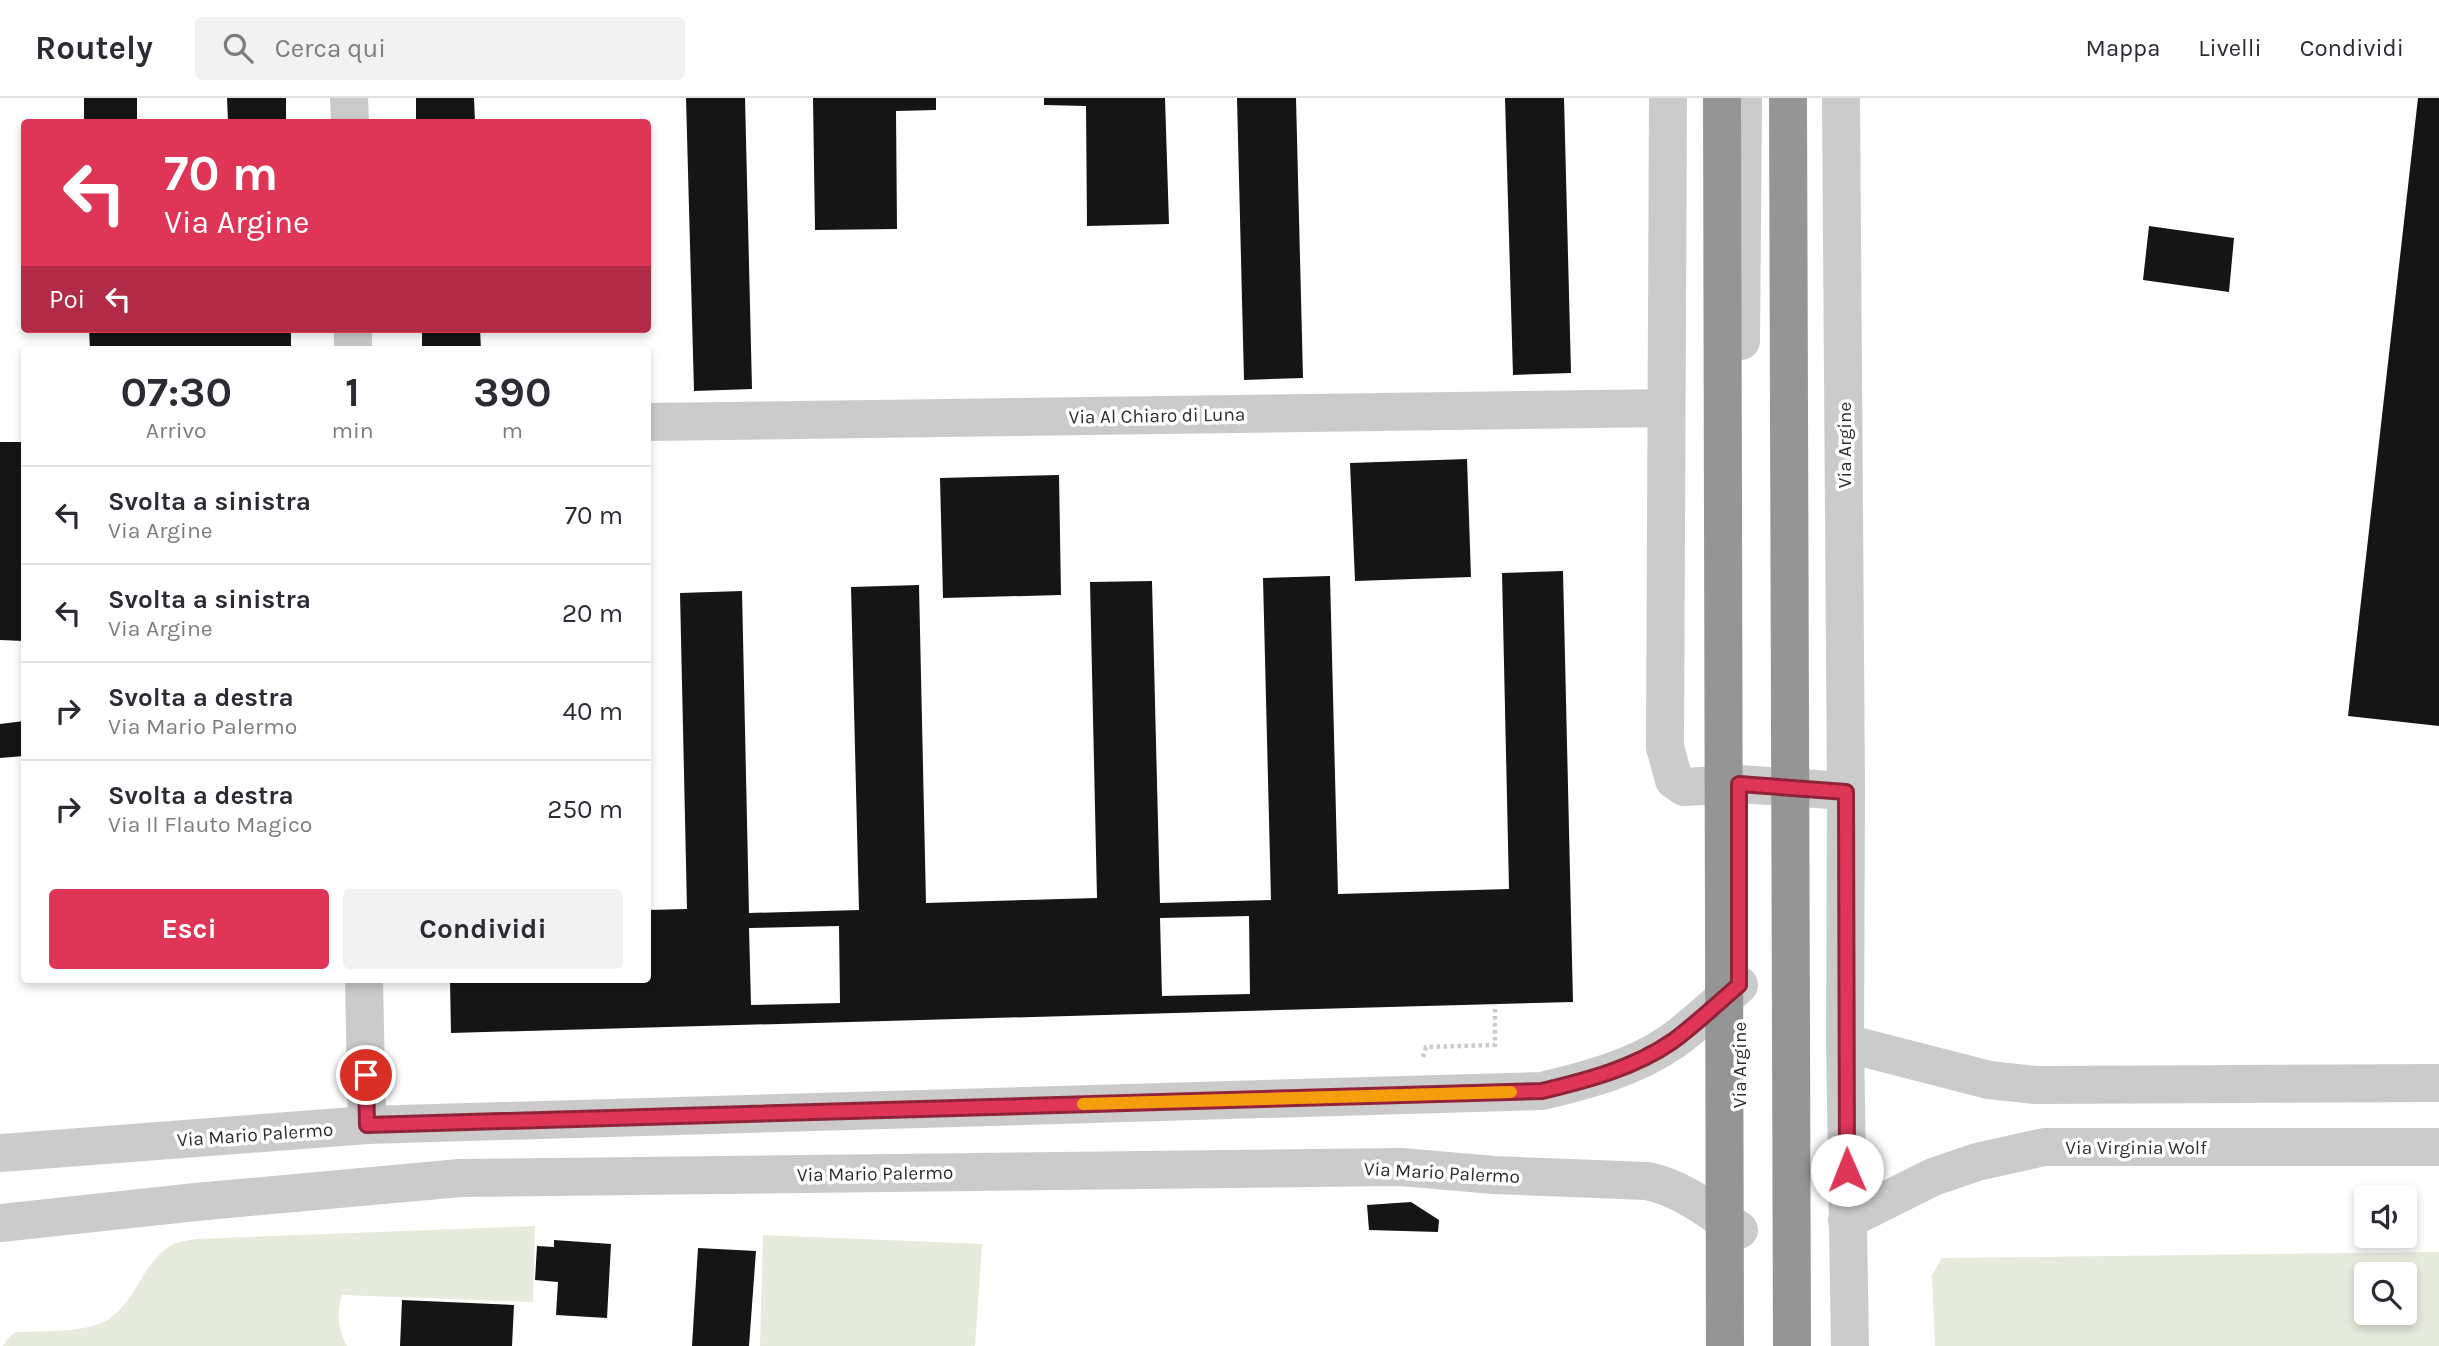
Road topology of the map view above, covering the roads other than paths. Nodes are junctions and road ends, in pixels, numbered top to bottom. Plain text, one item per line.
1 (349, 98) edge
2 (1668, 98) edge
3 (1722, 98) edge
4 (1743, 98) edge
5 (1788, 98) edge
6 (1841, 98) edge
7 (350, 119) edge
8 (1666, 408) junction
9 (651, 422) edge
10 (1739, 784) junction
11 (1846, 792) junction
12 (364, 983) edge
13 (1739, 985) junction
14 (1845, 1043) junction
15 (2439, 1083) edge
16 (367, 1125) junction
17 (2439, 1147) edge
18 (0, 1153) edge
19 (1847, 1220) junction
20 (0, 1223) edge
21 (1739, 1230) junction
22 (1725, 1346) edge
23 (1738, 1346) edge
24 (1792, 1346) edge
25 (1850, 1346) edge

1 - 7 street
2 - 8 street
3 - 22 highway, bridge
4 - 10 street, Via Argine
5 - 24 highway, bridge
6 - 11 street, Via Argine
8 - 9 street, Via Al Chiaro di Luna
8 - 10 street
10 - 11 street
10 - 13 street, Via Argine
11 - 14 street, Via Argine
12 - 16 street
13 - 16 street, Via Mario Palermo
13 - 21 street, Via Argine
14 - 15 street
14 - 19 street, Via Argine
16 - 18 street, Via Mario Palermo
17 - 19 street, Via Virginia Wolf
19 - 25 street, Via Argine
20 - 21 street, Via Mario Palermo
21 - 23 street, Via Argine

